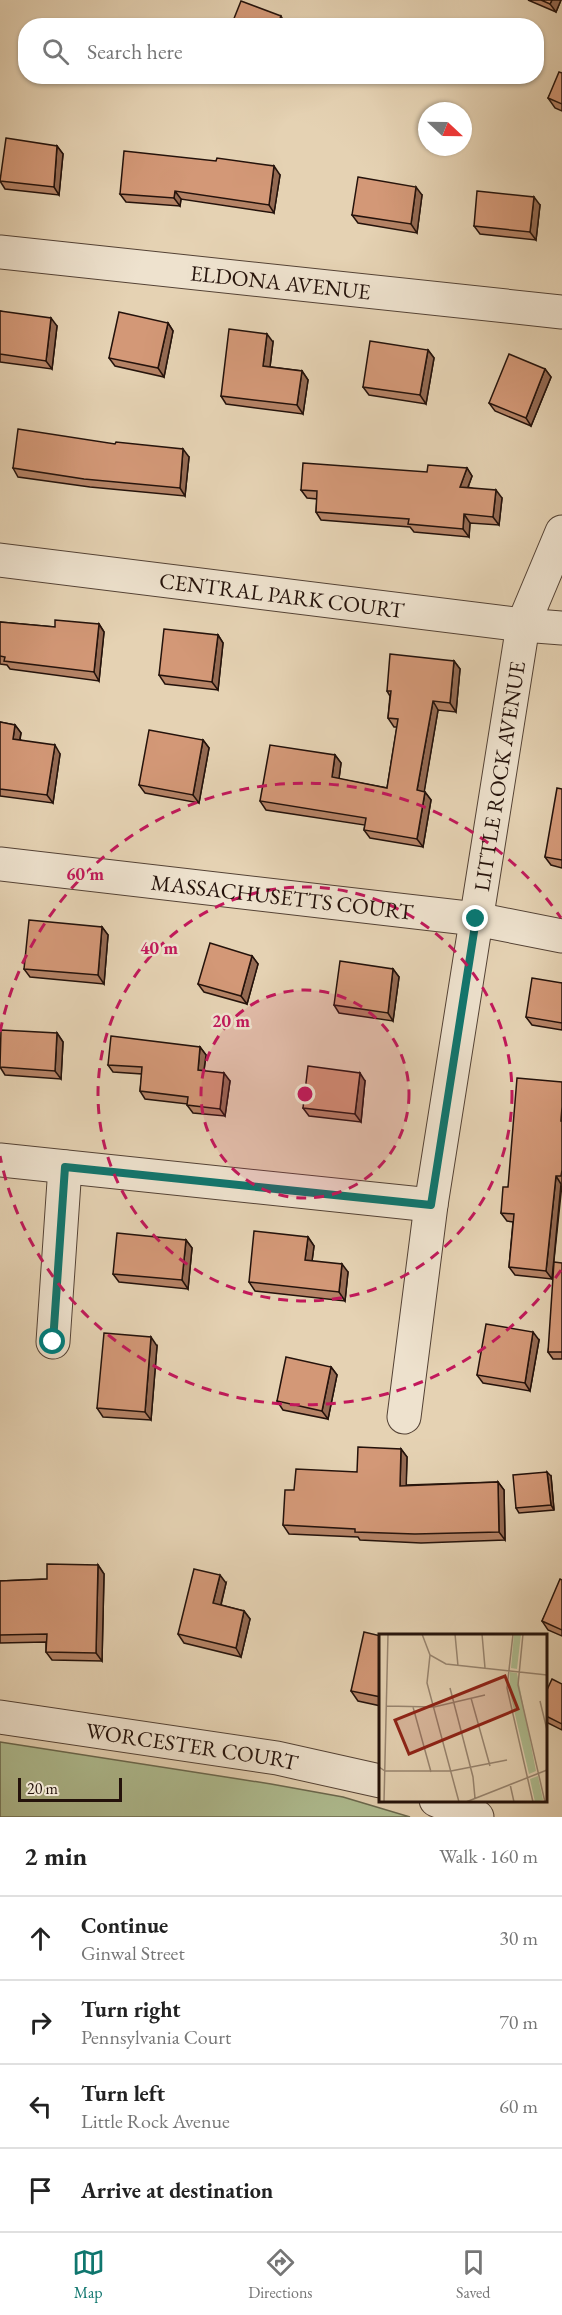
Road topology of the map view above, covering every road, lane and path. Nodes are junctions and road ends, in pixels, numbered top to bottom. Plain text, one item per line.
1 (0, 252) edge
2 (562, 312) edge
3 (562, 532) edge
4 (0, 560) edge
5 (523, 625) junction
6 (562, 628) edge
7 (0, 864) edge
8 (476, 919) junction
9 (562, 936) edge
10 (0, 1160) edge
11 (65, 1167) junction
12 (431, 1205) junction
13 (53, 1342) dead end
14 (404, 1417) dead end
15 (0, 1717) edge
16 (379, 1781) edge
17 (441, 1802) edge
18 (477, 1817) edge

1 - 2 street, ELDONA AVENUE
3 - 5 street, LITTLE ROCK AVENUE
4 - 5 street, CENTRAL PARK COURT
5 - 6 street, CENTRAL PARK COURT
5 - 8 street, LITTLE ROCK AVENUE
7 - 8 street, MASSACHUSETTS COURT
8 - 9 street, MASSACHUSETTS COURT
8 - 12 street, LITTLE ROCK AVENUE
10 - 11 street
11 - 12 street
11 - 13 street
12 - 14 street, LITTLE ROCK AVENUE
15 - 16 street, WORCESTER COURT
17 - 18 street

